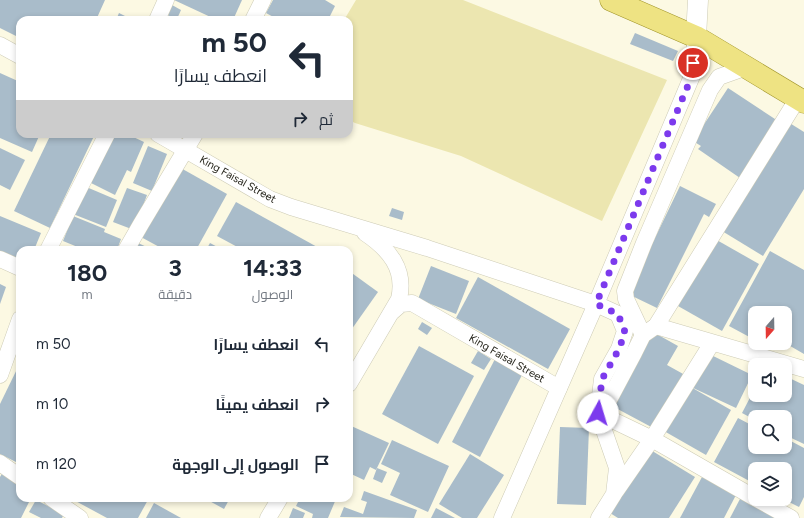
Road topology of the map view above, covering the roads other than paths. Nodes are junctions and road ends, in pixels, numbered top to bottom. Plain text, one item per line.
1 (166, 0) edge
2 (263, 0) edge
3 (611, 0) edge
4 (698, 0) edge
5 (159, 16) edge
6 (255, 16) edge
7 (696, 37) junction
8 (0, 45) edge
9 (16, 54) edge
10 (747, 67) junction
11 (801, 100) edge
12 (105, 138) edge
13 (165, 138) edge
14 (193, 138) edge
15 (186, 150) junction
16 (346, 223) junction
17 (50, 246) edge
18 (128, 246) edge
19 (0, 259) edge
20 (16, 266) edge
21 (596, 304) junction
22 (393, 311) junction
23 (16, 330) edge
24 (649, 330) junction
25 (712, 343) junction
26 (804, 369) edge
27 (0, 375) edge
28 (353, 377) edge
29 (559, 388) junction
30 (598, 413) junction
31 (652, 439) junction
32 (0, 463) edge
33 (16, 474) edge
34 (748, 493) edge
35 (614, 494) junction
36 (57, 502) edge
37 (276, 502) edge
38 (770, 506) edge
39 (80, 518) edge
40 (268, 518) edge
41 (502, 518) edge
42 (598, 518) edge
43 (791, 518) edge

1 - 5 street
2 - 6 street
3 - 7 main road
4 - 7 street
7 - 10 main road
7 - 21 street
8 - 9 street
10 - 11 main road
10 - 24 street
11 - 24 street
12 - 17 street
13 - 15 street, King Faisal Street
14 - 15 street
15 - 16 street, King Faisal Street
15 - 18 street
16 - 21 street
16 - 22 street
19 - 20 street
21 - 29 street
21 - 30 street
22 - 28 street
22 - 29 street, King Faisal Street
23 - 27 street
24 - 25 street
24 - 30 street
25 - 26 street
25 - 31 street
29 - 41 street
30 - 31 street
30 - 35 street
31 - 34 street
31 - 35 street
32 - 33 street
35 - 42 street
36 - 39 street
37 - 40 street
38 - 43 street

